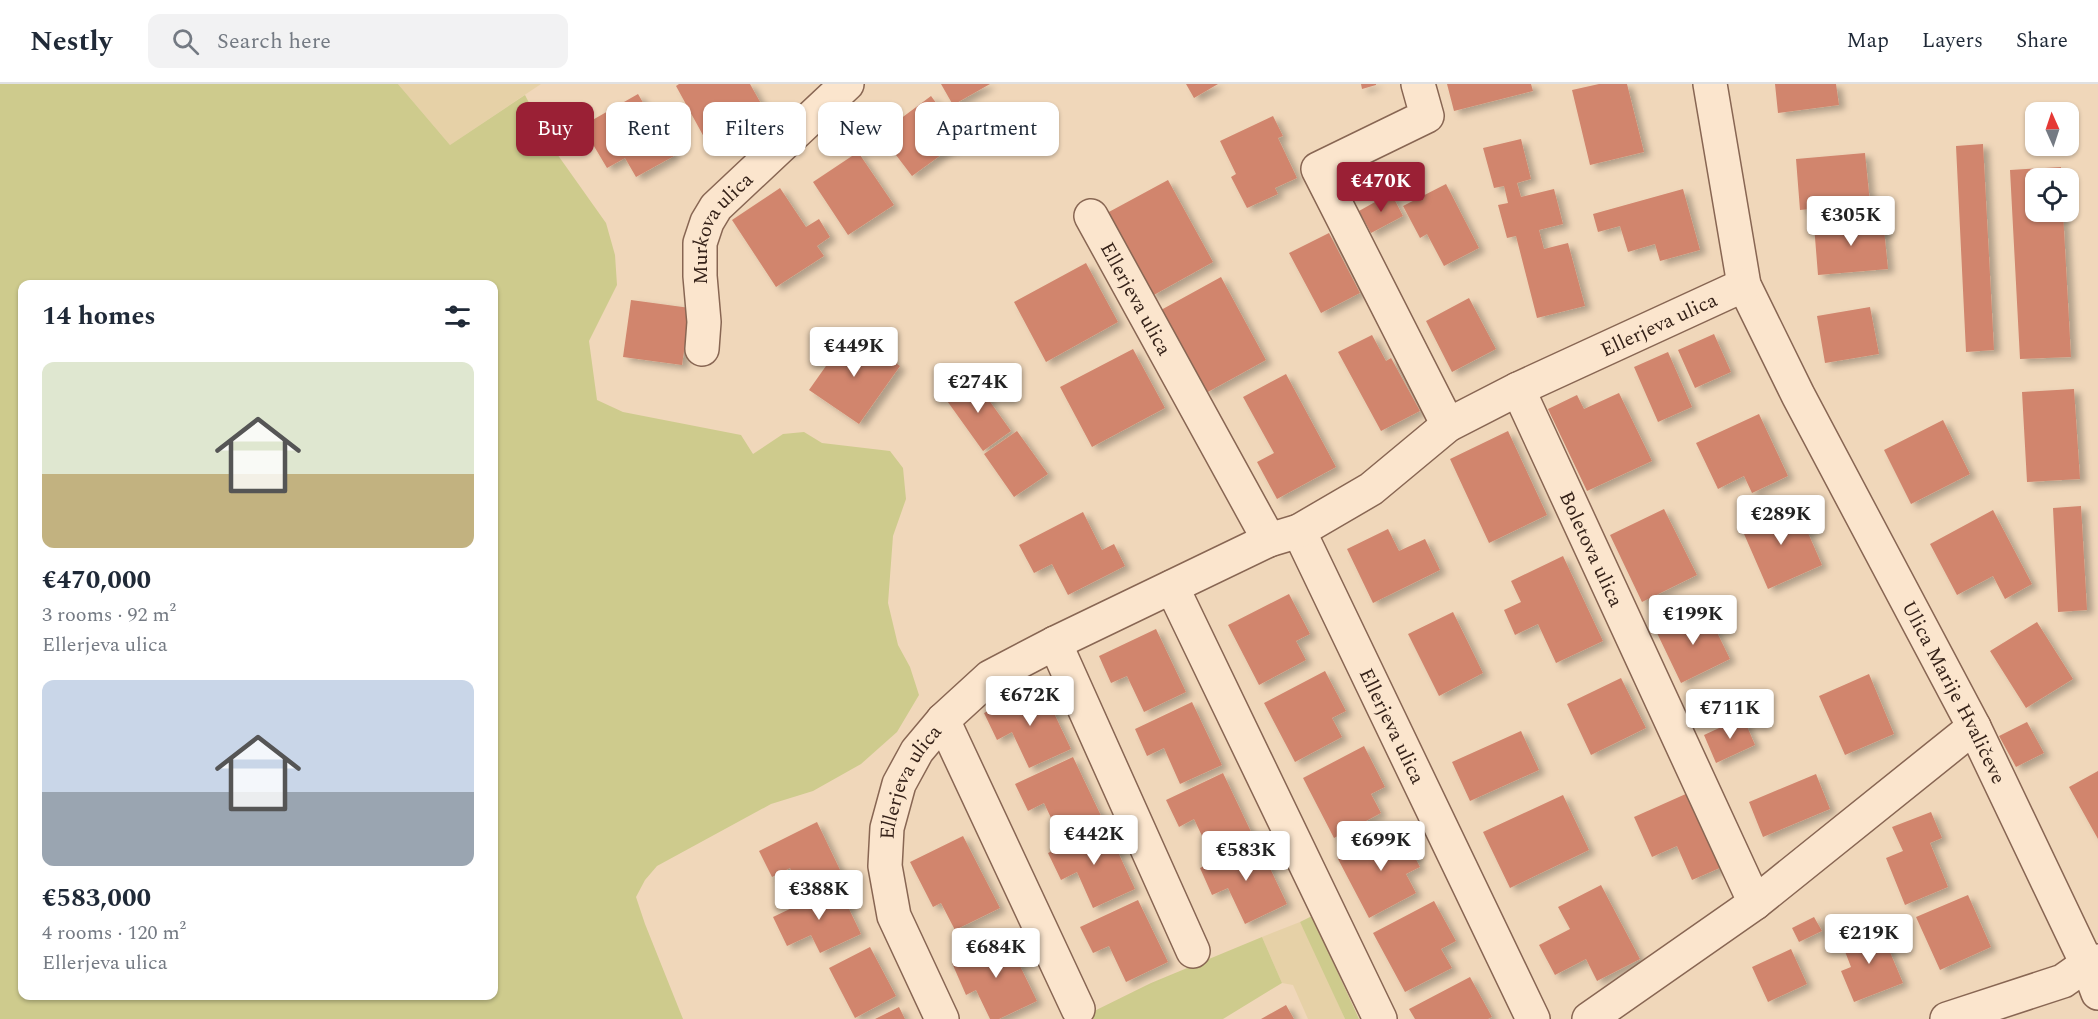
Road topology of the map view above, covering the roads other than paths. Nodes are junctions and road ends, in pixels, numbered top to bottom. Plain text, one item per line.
1 (847, 84) edge
2 (1419, 84) edge
3 (1712, 91) edge
4 (1091, 216) dead end
5 (1744, 285) junction
6 (702, 349) dead end
7 (1518, 389) junction
8 (1448, 425) junction
9 (1284, 536) junction
10 (1173, 587) junction
11 (1055, 643) junction
12 (943, 720) junction
13 (1974, 727) junction
14 (1755, 903) junction
15 (1193, 951) dead end
16 (2094, 972) edge
17 (1078, 1009) dead end
18 (942, 1019) edge
19 (1380, 1019) edge
20 (1533, 1019) edge
21 (1589, 1019) edge
22 (1947, 1019) edge

1 - 6 street, Murkova ulica
2 - 8 street
3 - 5 street, Ulica Marije Hvaličeve
4 - 9 street, Ellerjeva ulica
5 - 7 street, Ellerjeva ulica
5 - 13 street, Ulica Marije Hvaličeve
7 - 8 street, Ellerjeva ulica
7 - 14 street, Boletova ulica
8 - 9 street, Ellerjeva ulica
9 - 10 street, Ellerjeva ulica
9 - 20 street, Ellerjeva ulica
10 - 11 street, Ellerjeva ulica
10 - 19 street
11 - 12 street, Ellerjeva ulica
11 - 15 street
12 - 17 street, Ellerjeva ulica
12 - 18 street, Ellerjeva ulica
13 - 14 street
13 - 16 street, Ulica Marije Hvaličeve
14 - 21 street
16 - 22 street

